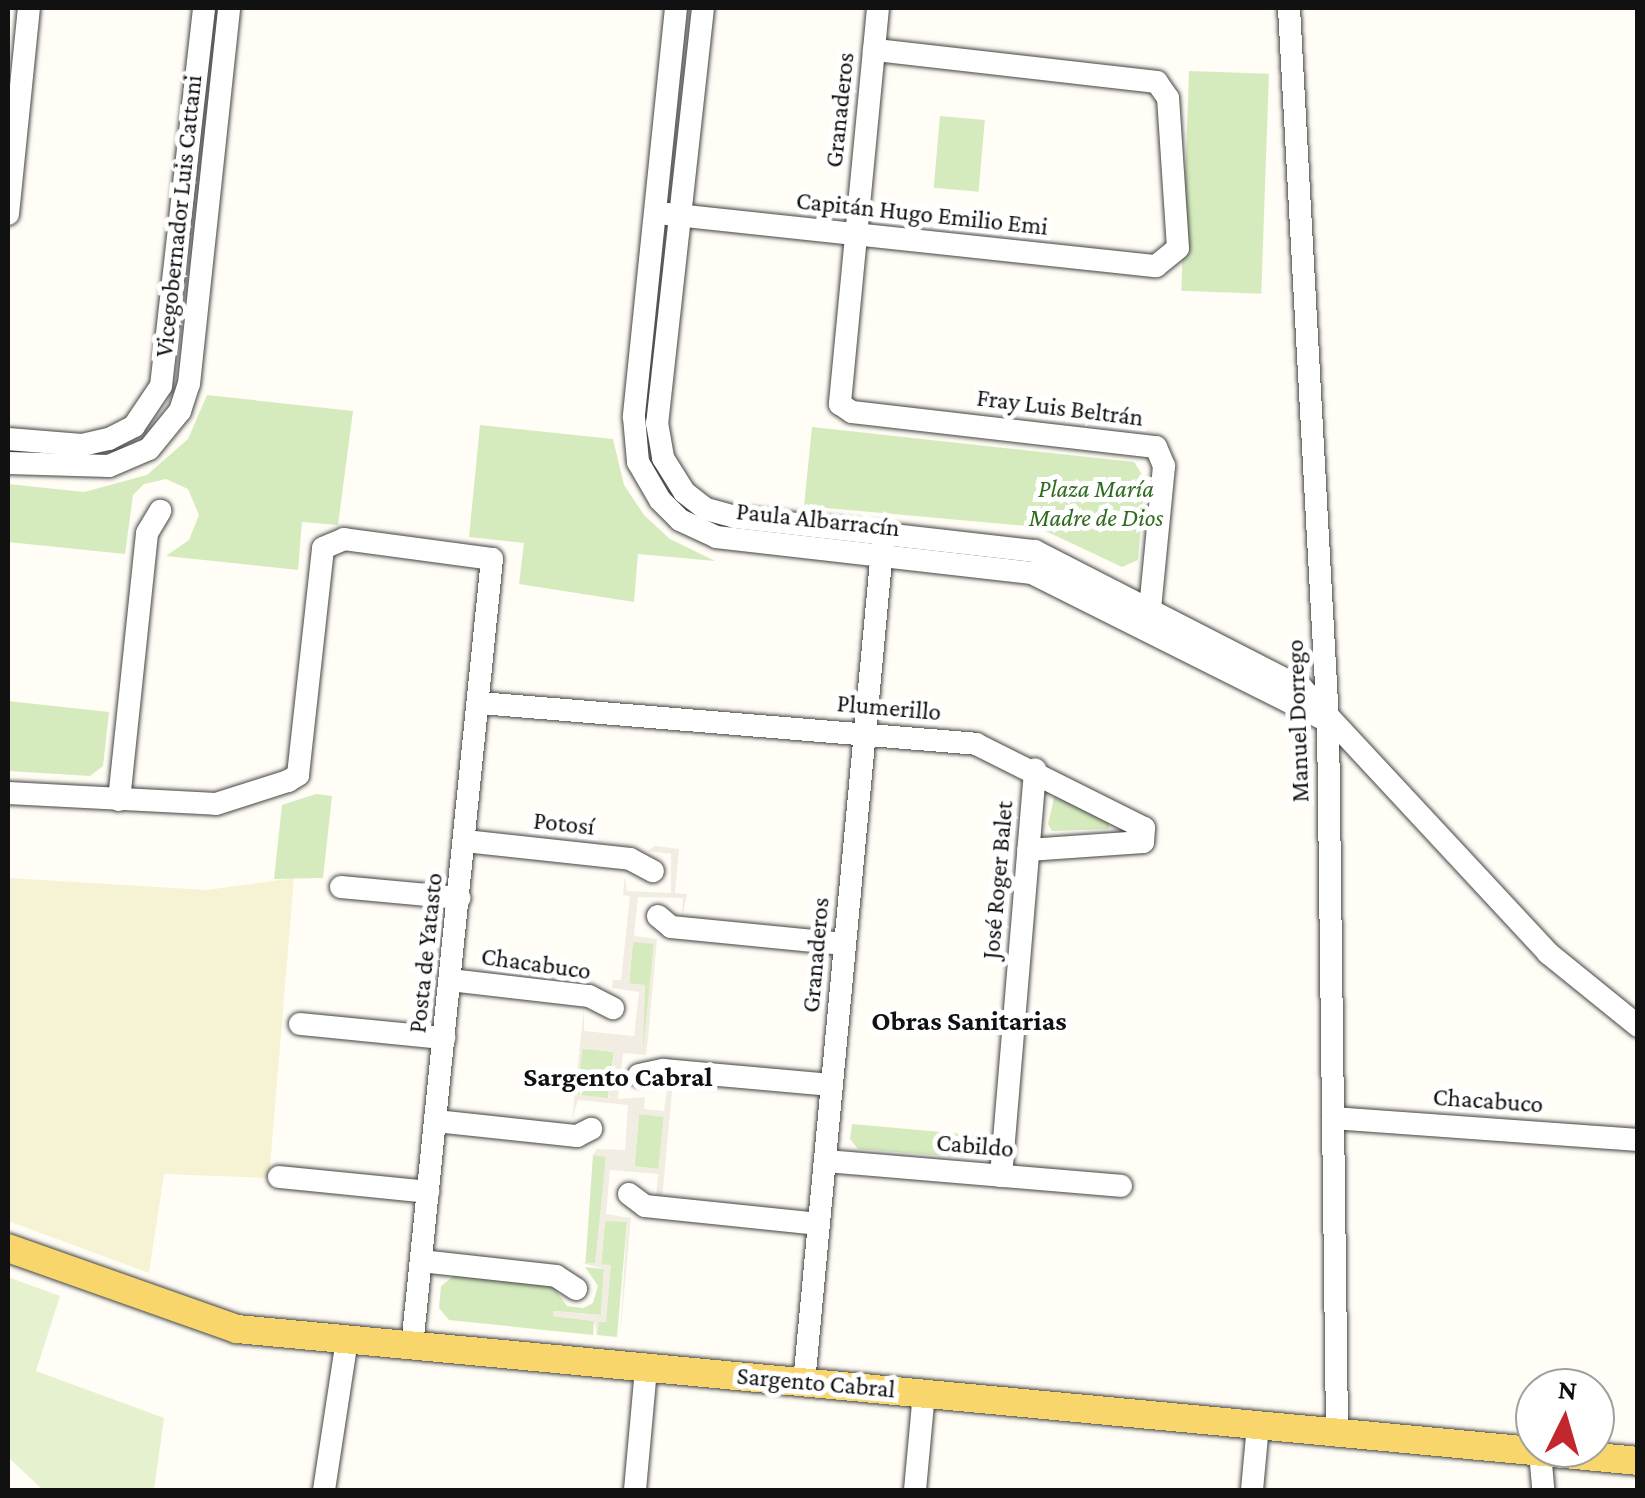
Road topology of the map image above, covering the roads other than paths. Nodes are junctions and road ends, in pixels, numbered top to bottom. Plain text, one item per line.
1 (28, 8) edge
2 (204, 8) edge
3 (229, 8) edge
4 (676, 8) edge
5 (703, 8) edge
6 (878, 8) edge
7 (1290, 8) edge
8 (874, 50) junction
9 (14, 85) edge
10 (653, 213) junction
11 (8, 214) edge
12 (679, 216) junction
13 (854, 234) junction
14 (837, 398) joint
15 (8, 439) edge
16 (8, 464) edge
17 (160, 511) dead end
18 (883, 543) junction
19 (1149, 620) junction
20 (480, 703) junction
21 (1328, 722) junction
22 (864, 733) junction
23 (1035, 769) junction
24 (8, 793) edge
25 (119, 800) junction
26 (465, 841) junction
27 (1028, 850) junction
28 (653, 871) dead end
29 (342, 887) dead end
30 (459, 898) junction
31 (658, 916) dead end
32 (844, 944) junction
33 (450, 980) junction
34 (612, 1008) dead end
35 (300, 1024) dead end
36 (1638, 1026) edge
37 (444, 1038) junction
38 (639, 1076) dead end
39 (832, 1085) junction
40 (1334, 1118) junction
41 (436, 1122) junction
42 (591, 1129) dead end
43 (1638, 1140) edge
44 (824, 1162) junction
45 (1000, 1176) junction
46 (279, 1177) dead end
47 (1121, 1186) dead end
48 (428, 1192) junction
49 (629, 1194) dead end
50 (819, 1224) junction
51 (8, 1248) edge
52 (421, 1261) junction
53 (576, 1288) dead end
54 (347, 1340) junction
55 (412, 1346) junction
56 (646, 1368) junction
57 (804, 1382) junction
58 (924, 1393) junction
59 (1258, 1425) junction
60 (1337, 1433) junction
61 (1515, 1450) edge
62 (324, 1490) edge
63 (634, 1490) edge
64 (915, 1490) edge
65 (1252, 1490) edge

1 - 9 street
2 - 15 street, Vicegobernador Luis Cattani
3 - 16 street, Vicegobernador Luis Cattani
4 - 10 street, Paula Albarracín
5 - 12 street, Paula Albarracín
6 - 8 street, Granaderos
7 - 21 street, Manuel Dorrego
8 - 13 street, Granaderos
8 - 13 street, Capitán Hugo Emilio Emi
9 - 11 street
10 - 12 street, Capitán Hugo Emilio Emi
10 - 18 street, Paula Albarracín
12 - 13 street, Capitán Hugo Emilio Emi
12 - 18 street, Paula Albarracín
13 - 14 street, Granaderos
14 - 19 street, Fray Luis Beltrán
17 - 25 street
18 - 19 street, Paula Albarracín
18 - 22 street, Granaderos
19 - 21 street, Paula Albarracín
20 - 22 street, Plumerillo
20 - 25 street, Posta de Yatasto
20 - 26 street, Posta de Yatasto
21 - 36 street, Paula Albarracín
21 - 40 street, Manuel Dorrego
22 - 23 street, Plumerillo
22 - 32 street, Granaderos
23 - 27 street, José Roger Balet
23 - 27 street, Plumerillo
24 - 25 street
26 - 28 street, Potosí
26 - 30 street, Posta de Yatasto
27 - 45 street, José Roger Balet
29 - 30 street
30 - 33 street, Posta de Yatasto
31 - 32 street
32 - 39 street, Granaderos
33 - 34 street, Chacabuco
33 - 37 street, Posta de Yatasto
35 - 37 street
37 - 41 street, Posta de Yatasto
38 - 39 street
39 - 44 street, Granaderos
40 - 43 street, Chacabuco
40 - 60 street, Manuel Dorrego
41 - 42 street
41 - 48 street, Posta de Yatasto
44 - 45 street, Cabildo
44 - 50 street, Granaderos
45 - 47 street, Cabildo
46 - 48 street
48 - 52 street, Posta de Yatasto
49 - 50 street
50 - 57 street, Granaderos
51 - 54 main road, Sargento Cabral
52 - 53 street
52 - 55 street, Posta de Yatasto
54 - 55 main road, Sargento Cabral
54 - 62 street
55 - 56 main road, Sargento Cabral
56 - 57 main road, Sargento Cabral
56 - 63 street
57 - 58 main road, Sargento Cabral
58 - 59 main road, Sargento Cabral
58 - 64 street
59 - 60 main road, Sargento Cabral
59 - 65 street
60 - 61 main road, Sargento Cabral

